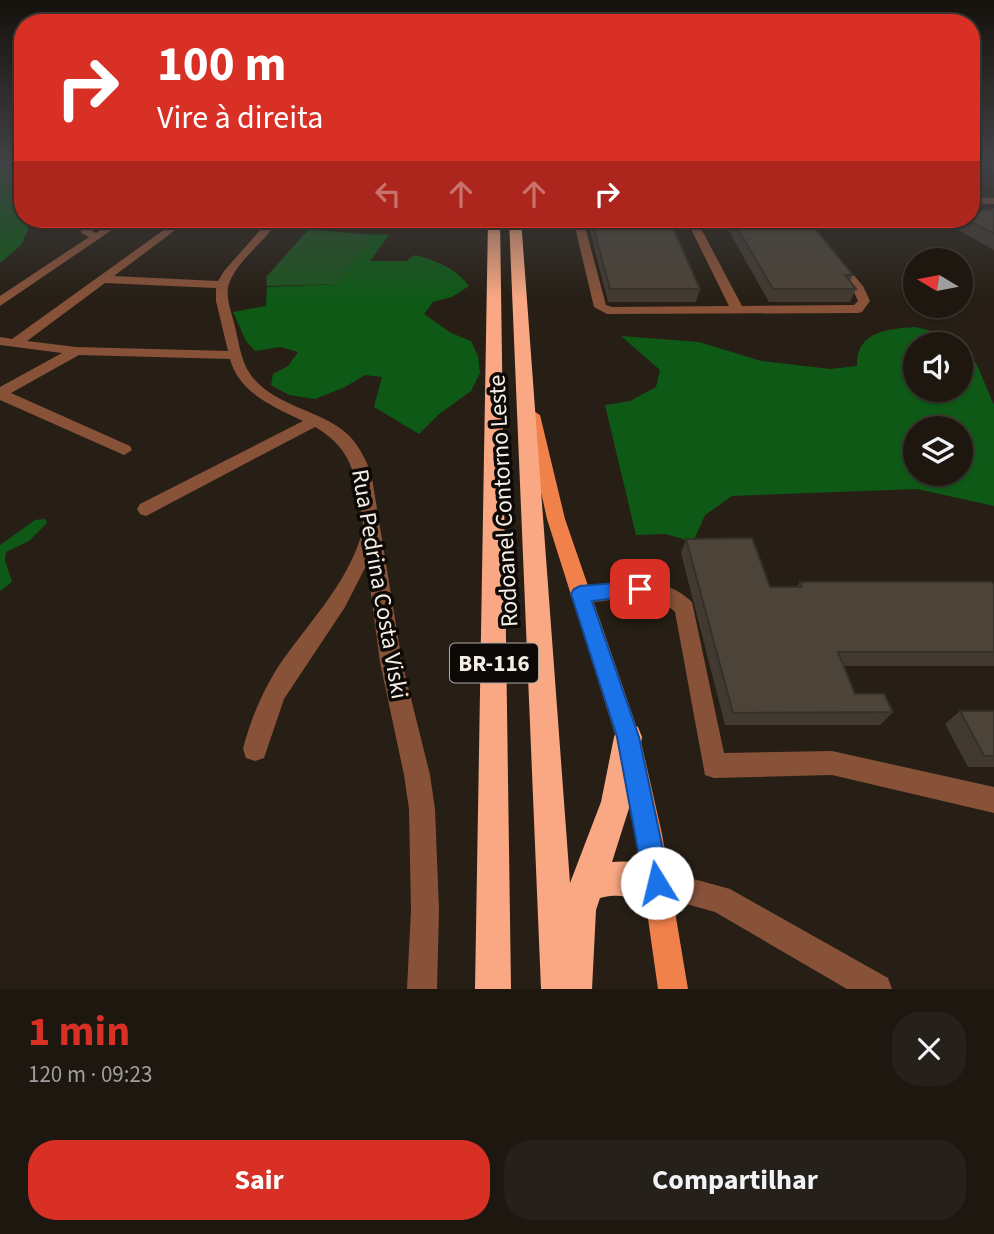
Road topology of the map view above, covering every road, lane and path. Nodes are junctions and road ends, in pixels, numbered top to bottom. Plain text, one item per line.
1 (90, 228) edge
2 (110, 228) edge
3 (174, 228) edge
4 (267, 228) edge
5 (494, 228) edge
6 (516, 228) edge
7 (580, 228) edge
8 (696, 228) edge
9 (97, 237) junction
10 (826, 248) edge
11 (103, 279) junction
12 (222, 285) junction
13 (0, 302) edge
14 (738, 311) junction
15 (0, 341) edge
16 (15, 343) junction
17 (76, 351) junction
18 (236, 355) junction
19 (526, 384) junction
20 (0, 393) edge
21 (316, 421) junction
22 (124, 450) dead end
23 (146, 509) dead end
24 (371, 533) junction
25 (580, 594) junction
26 (628, 737) junction
27 (255, 749) dead end
28 (994, 800) edge
29 (657, 883) junction
30 (585, 887) junction
31 (422, 989) edge
32 (491, 989) edge
33 (559, 989) edge
34 (573, 989) edge
35 (673, 989) edge
36 (877, 989) edge

1 - 9 street
2 - 9 street
3 - 11 street
4 - 12 street
5 - 32 highway, Rodoanel Contorno Leste / BR-116
6 - 19 highway, Rodoanel Contorno Leste / BR-116
7 - 14 street
8 - 14 street
9 - 13 street
10 - 14 street
11 - 12 street
11 - 16 street
12 - 18 street, Rua Pedrina Costa Viski
15 - 16 street
16 - 17 street
17 - 18 street
17 - 20 street
18 - 21 street, Rua Pedrina Costa Viski
19 - 25 main road
19 - 33 highway, Rodoanel Contorno Leste / BR-116
20 - 22 street
21 - 23 street
21 - 24 street, Rua Pedrina Costa Viski
24 - 27 street
24 - 31 street, Rua Pedrina Costa Viski
25 - 26 main road
25 - 28 street
26 - 29 main road
26 - 30 highway
29 - 30 highway
29 - 35 main road
29 - 36 street
30 - 34 highway

